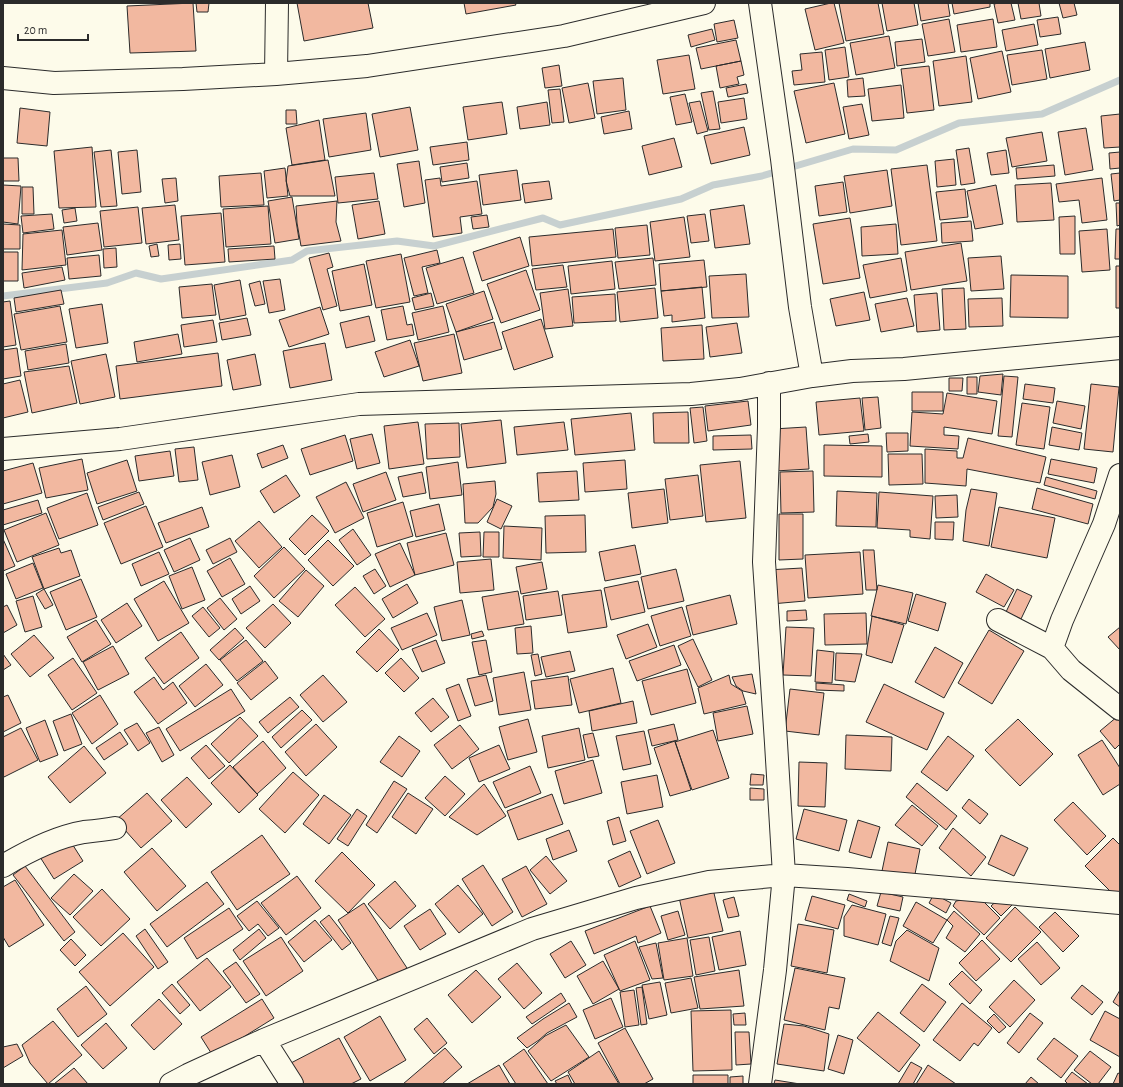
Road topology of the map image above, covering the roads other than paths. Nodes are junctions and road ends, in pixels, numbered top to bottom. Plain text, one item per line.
1 (277, 3) edge
2 (704, 3) edge
3 (760, 3) edge
4 (276, 74) junction
5 (3, 78) edge
6 (1120, 348) edge
7 (812, 376) junction
8 (769, 383) junction
9 (3, 449) edge
10 (1120, 475) edge
11 (998, 620) dead end
12 (1052, 648) junction
13 (1120, 709) edge
14 (115, 828) dead end
15 (3, 866) edge
16 (784, 875) junction
17 (1120, 904) edge
18 (264, 1040) junction
19 (171, 1084) edge
20 (292, 1084) edge
21 (760, 1084) edge

1 - 4 street
2 - 4 street
3 - 7 street
4 - 5 street
6 - 7 street
7 - 8 street
8 - 9 street
8 - 16 street
10 - 12 street
11 - 12 street
12 - 13 street
14 - 15 street
16 - 17 street
16 - 18 street
16 - 21 street
18 - 19 street
18 - 20 street

